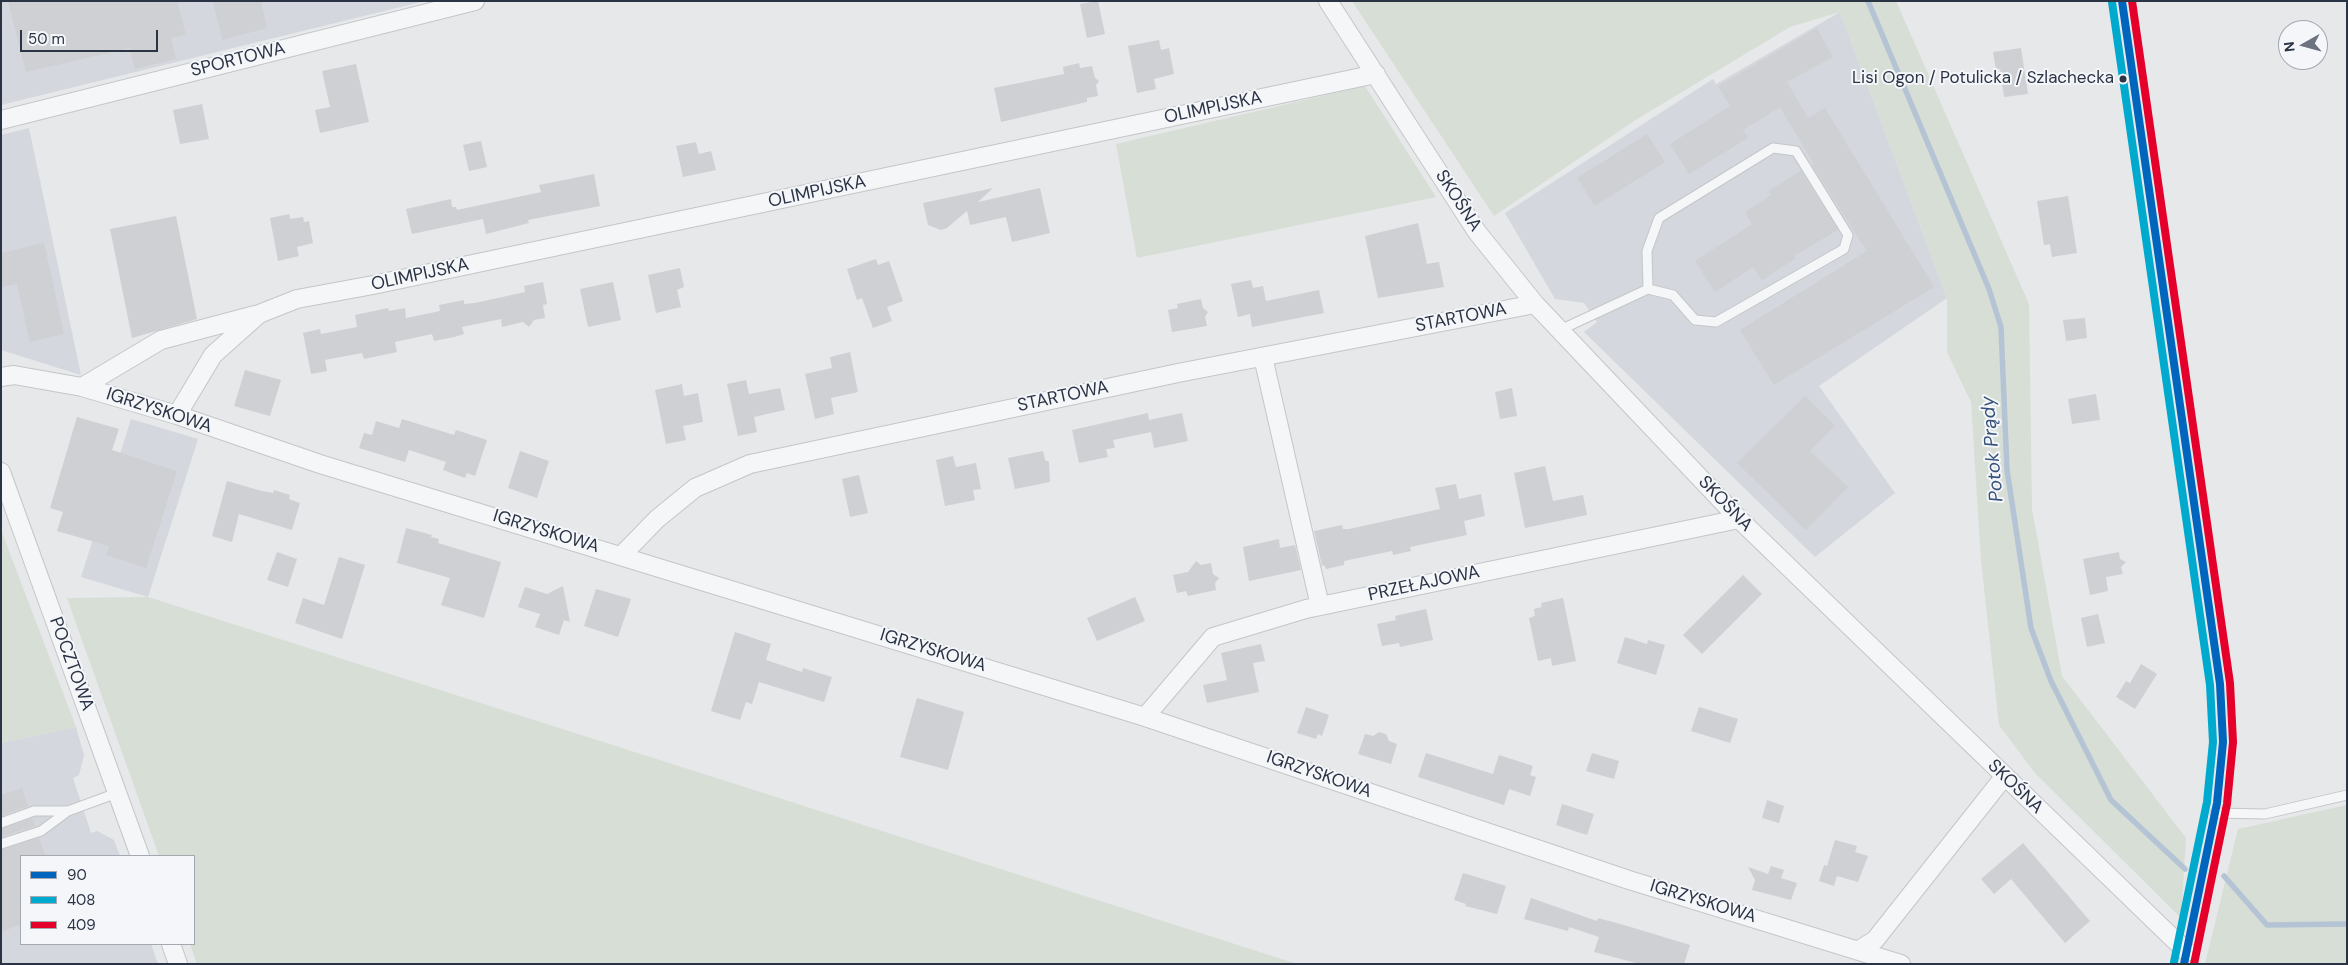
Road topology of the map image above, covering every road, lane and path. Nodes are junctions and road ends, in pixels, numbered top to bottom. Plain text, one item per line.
1 (475, 1) edge
2 (1328, 1) edge
3 (1376, 74) junction
4 (1, 120) edge
5 (1648, 289) junction
6 (1535, 304) junction
7 (259, 314) junction
8 (1560, 330) junction
9 (1262, 357) junction
10 (1, 376) edge
11 (82, 387) junction
12 (177, 415) junction
13 (1, 472) edge
14 (1739, 519) junction
15 (621, 556) junction
16 (1320, 606) junction
17 (1146, 717) junction
18 (2004, 777) junction
19 (118, 793) junction
20 (2347, 795) edge
21 (68, 811) junction
22 (2214, 813) dead end
23 (1, 823) edge
24 (1, 844) edge
25 (140, 855) edge
26 (170, 945) edge
27 (1859, 950) junction
28 (2187, 952) dead end
29 (178, 964) edge
30 (1901, 964) edge

1 - 4 street, SPORTOWA
2 - 3 street, SKOŚNA
3 - 6 street, SKOŚNA
3 - 7 street, OLIMPIJSKA
5 - 5 lane
5 - 8 lane
6 - 8 street, SKOŚNA
6 - 9 street, STARTOWA
7 - 11 street, OLIMPIJSKA
7 - 12 street, OLIMPIJSKA
8 - 14 street, SKOŚNA
9 - 15 street, STARTOWA
9 - 16 street
10 - 11 street, IGRZYSKOWA
11 - 12 street, IGRZYSKOWA
12 - 15 street, IGRZYSKOWA
13 - 19 street, POCZTOWA
14 - 16 street, PRZEŁAJOWA
14 - 18 street, SKOŚNA
15 - 17 street, IGRZYSKOWA
16 - 17 street, PRZEŁAJOWA
17 - 27 street, IGRZYSKOWA
18 - 27 street
18 - 28 street, SKOŚNA
19 - 21 lane
19 - 25 street, POCZTOWA
20 - 22 lane
21 - 23 lane
21 - 24 lane
26 - 29 street
27 - 30 street, IGRZYSKOWA

